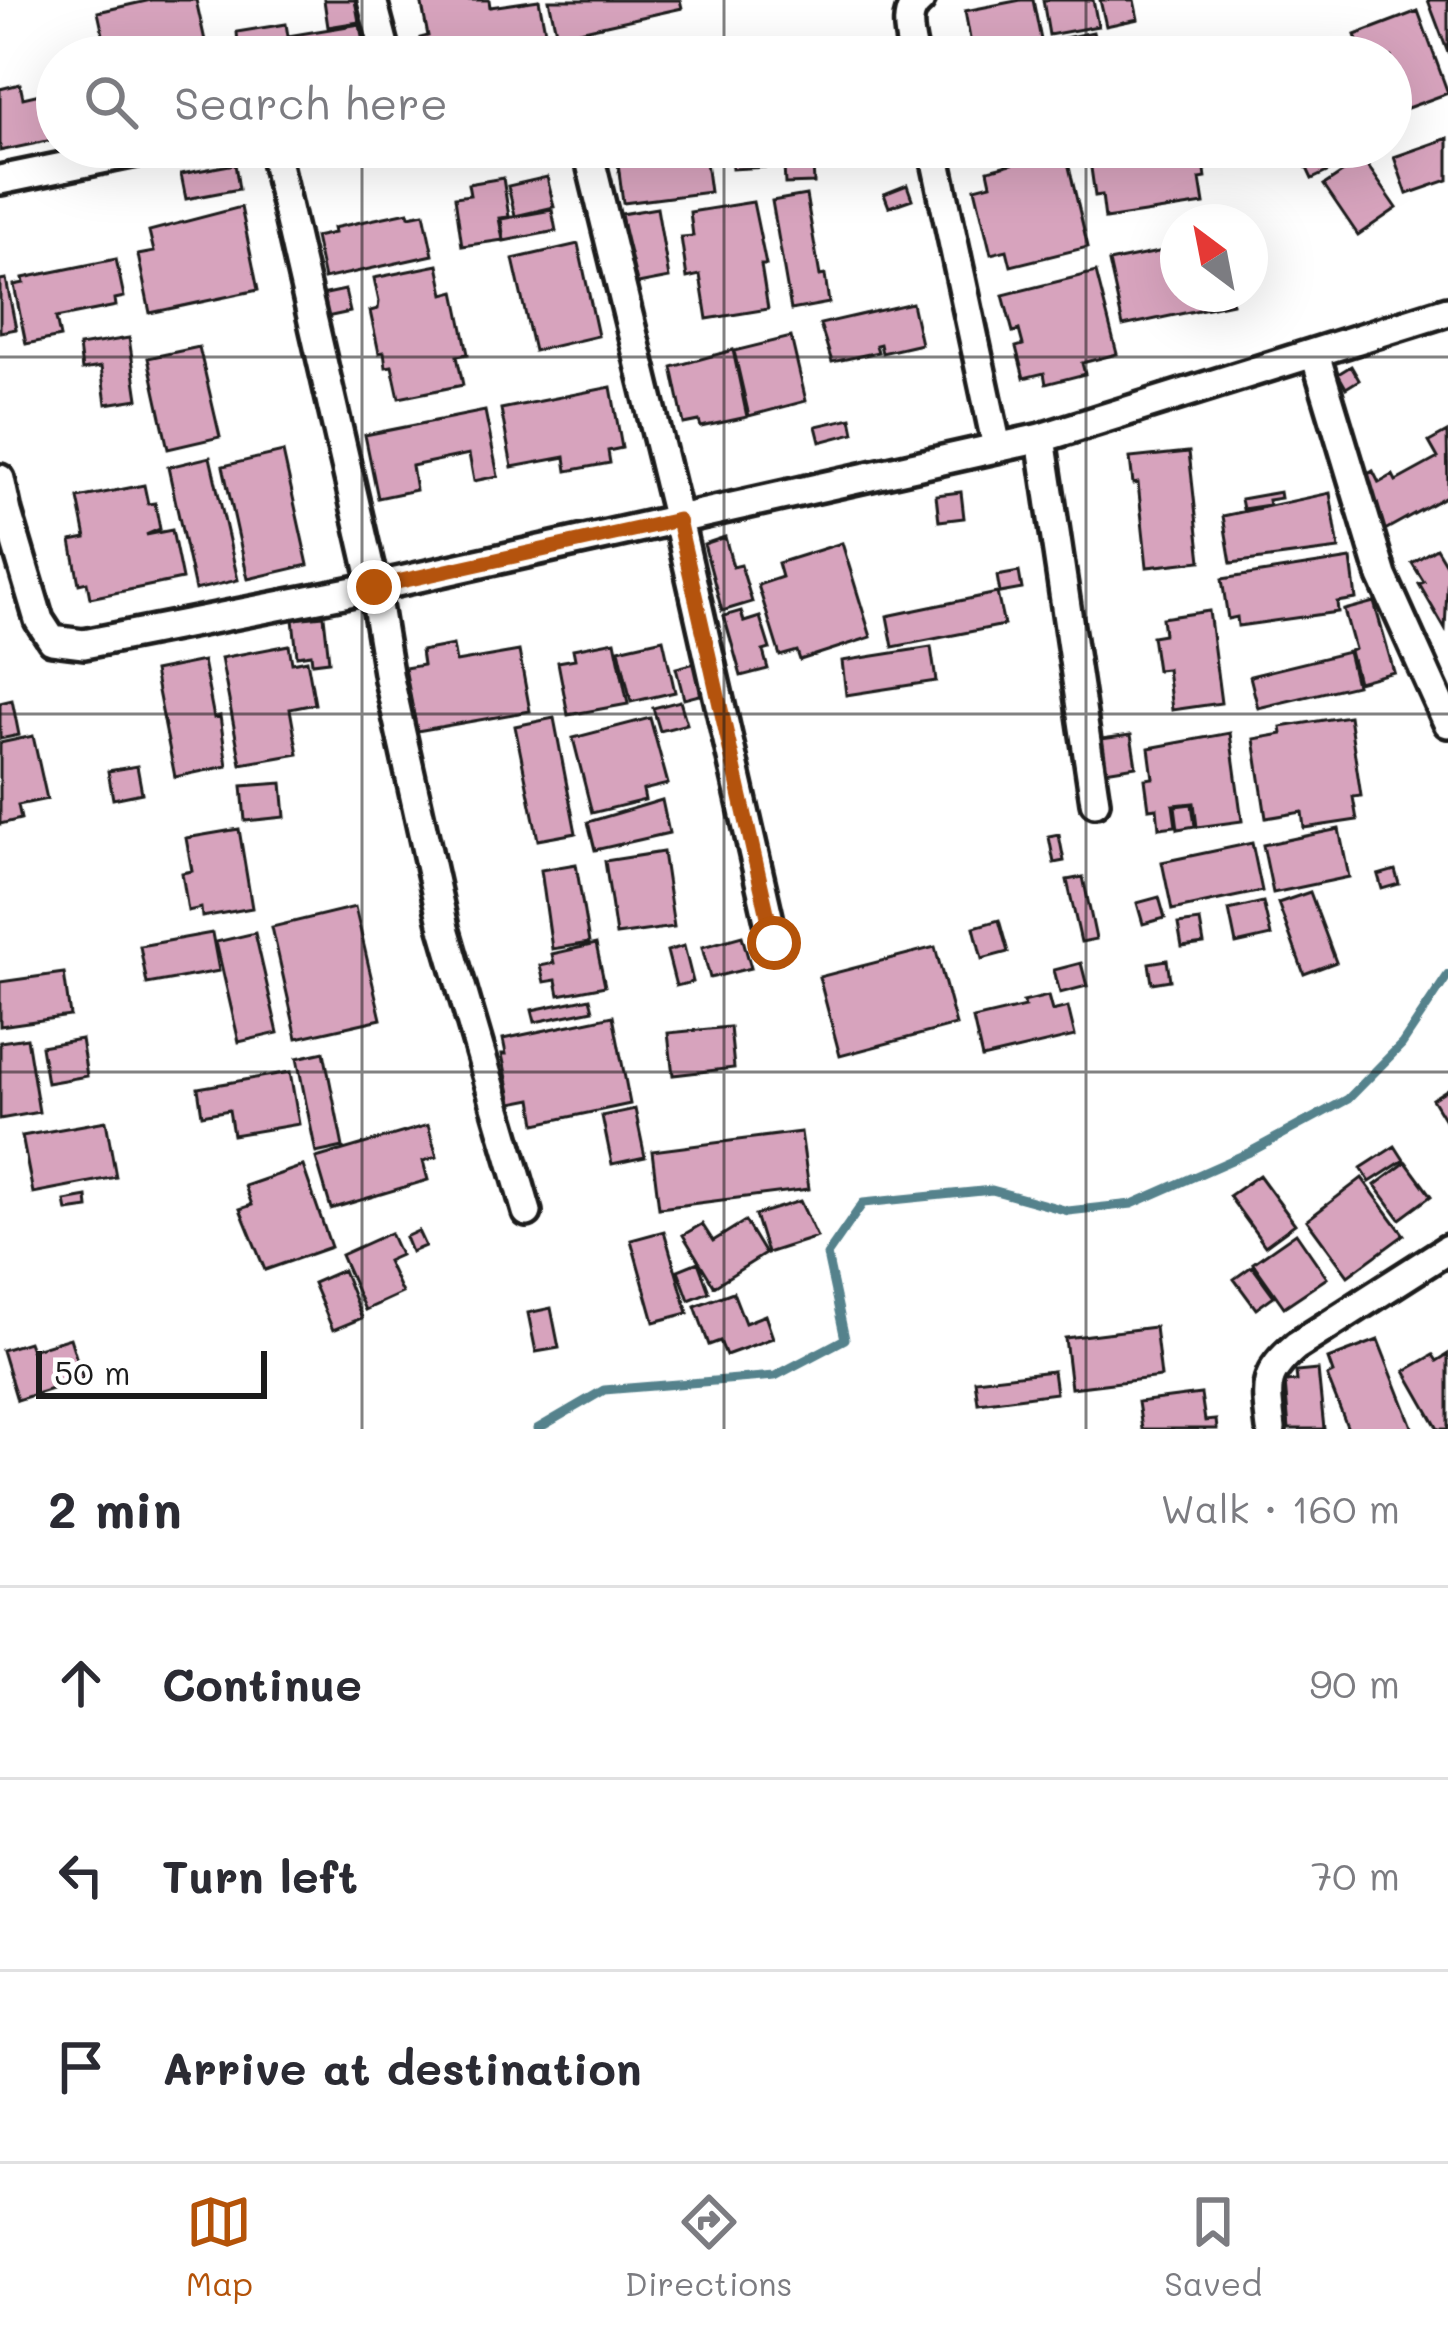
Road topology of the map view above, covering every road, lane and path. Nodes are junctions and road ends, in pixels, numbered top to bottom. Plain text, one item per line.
1 (372, 0) edge
2 (920, 0) edge
3 (381, 36) edge
4 (910, 36) edge
5 (58, 168) edge
6 (278, 168) edge
7 (592, 168) edge
8 (937, 168) edge
9 (0, 180) edge
10 (1448, 311) edge
11 (1315, 354) junction
12 (1041, 438) junction
13 (997, 447) junction
14 (0, 479) edge
15 (3, 513) edge
16 (678, 520) junction
17 (374, 587) junction
18 (1448, 723) edge
19 (1096, 802) dead end
20 (774, 943) dead end
21 (527, 1212) dead end
22 (1448, 1250) edge
23 (1271, 1429) edge

1 - 3 street
2 - 4 street
5 - 9 street
6 - 17 street
7 - 16 street
8 - 13 street
10 - 11 street
11 - 12 street
11 - 18 street
12 - 13 street
12 - 19 street
13 - 16 street
14 - 15 street
15 - 17 street
16 - 17 street
16 - 20 street
17 - 21 street
22 - 23 street

